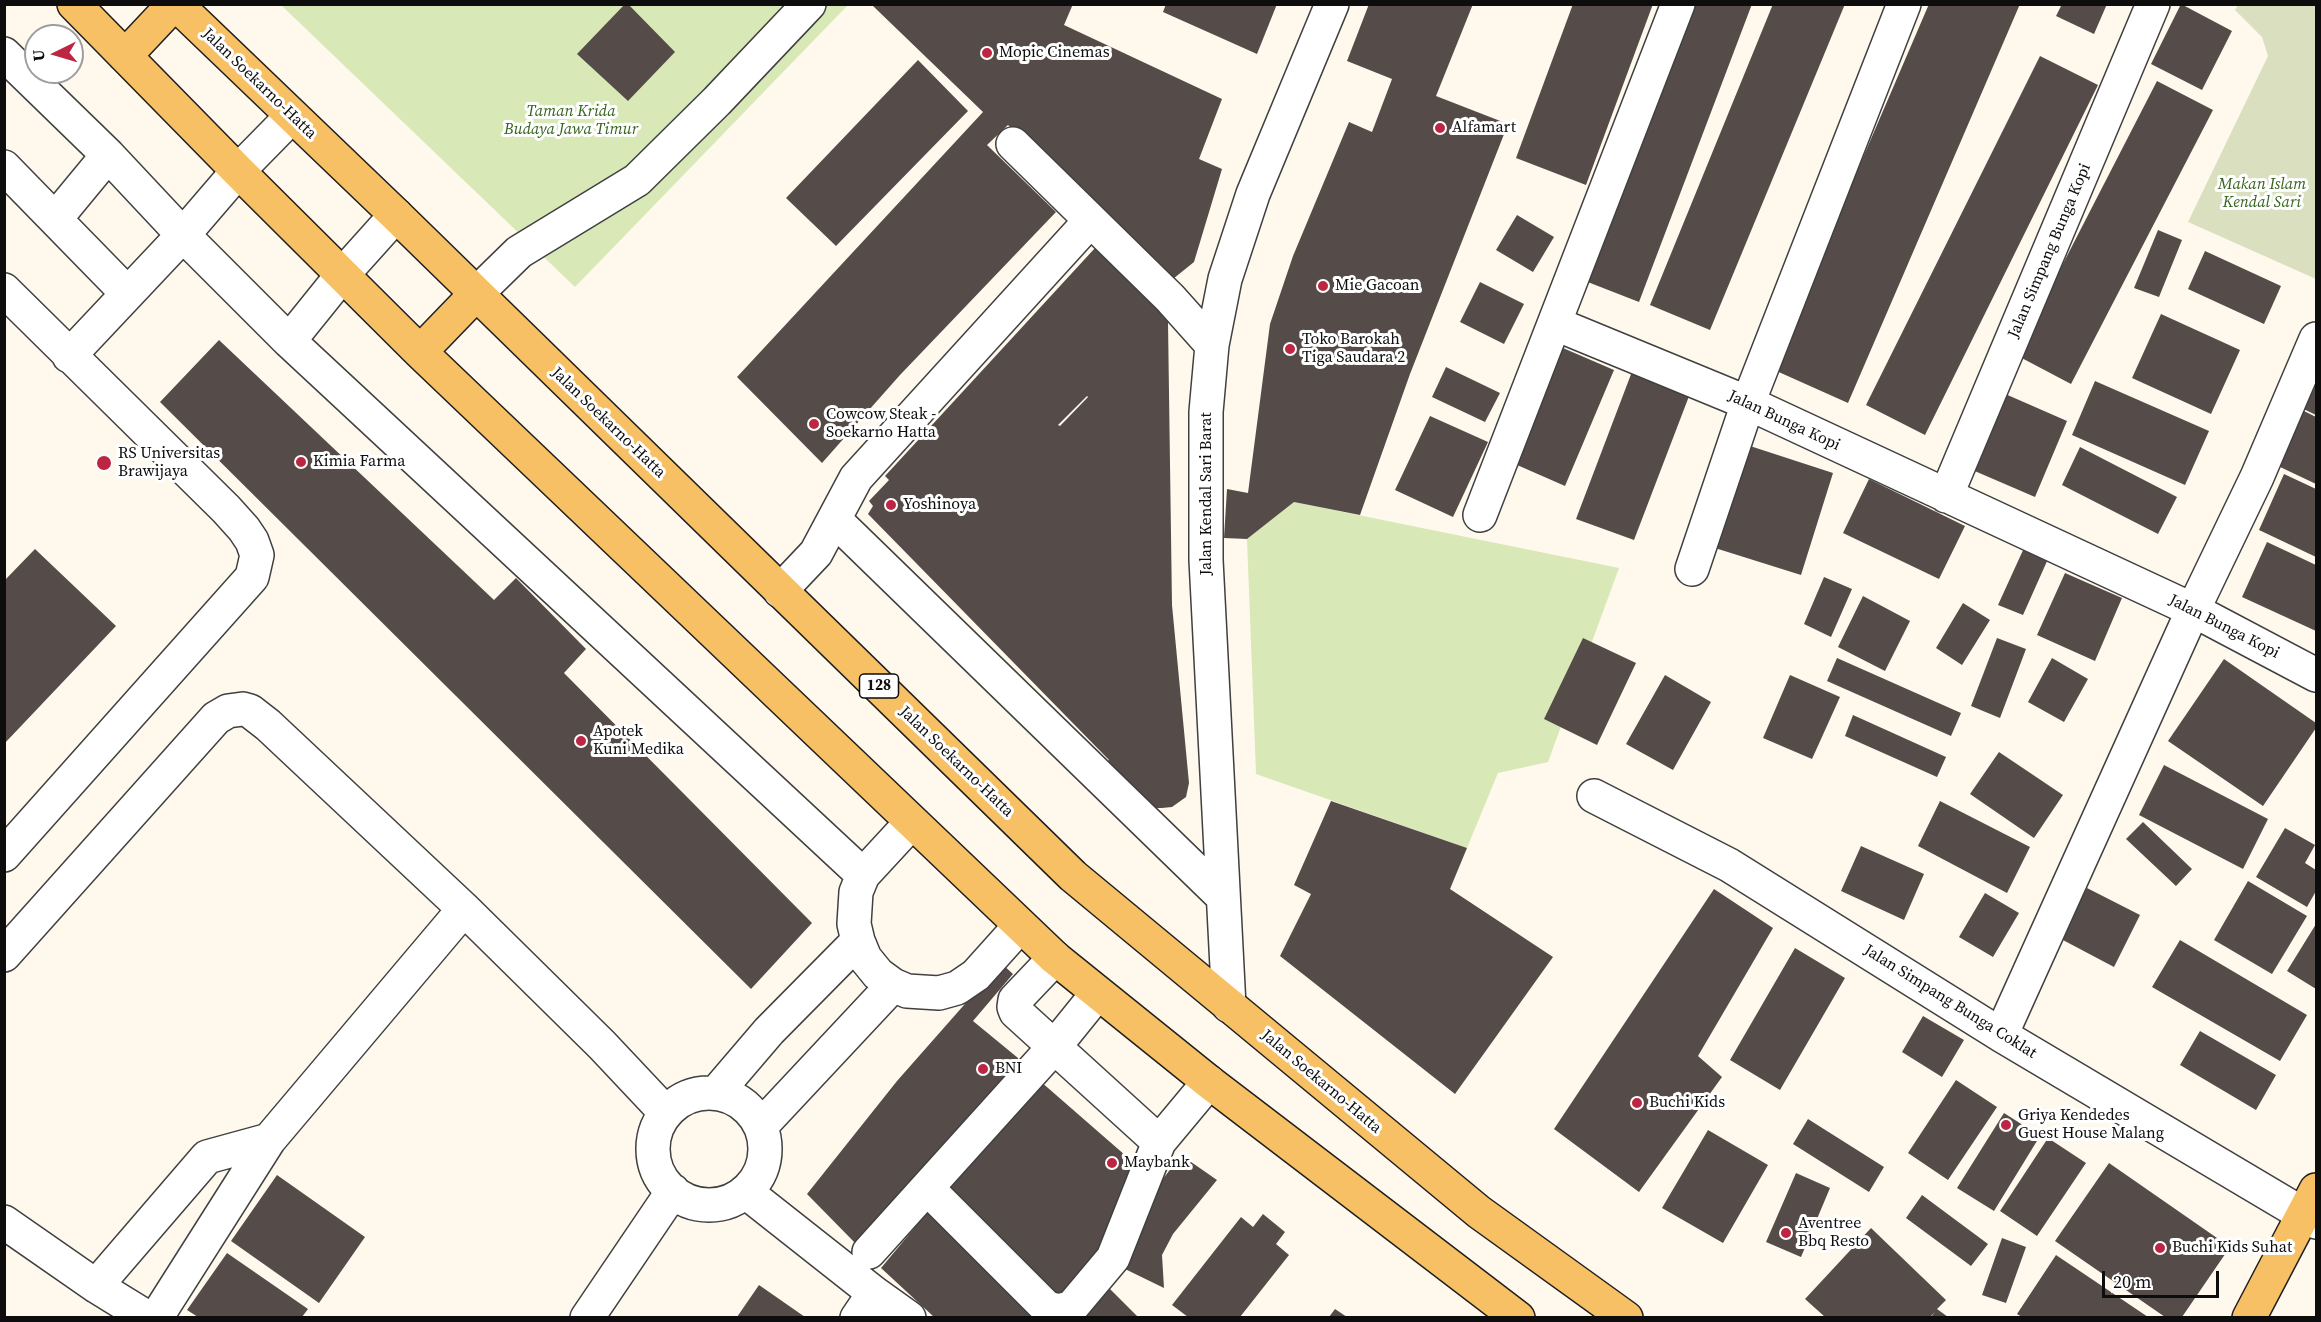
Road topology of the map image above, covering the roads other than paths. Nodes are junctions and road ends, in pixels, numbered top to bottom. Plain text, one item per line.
1 (74, 4) edge
2 (175, 4) edge
3 (809, 4) edge
4 (1332, 4) edge
5 (1678, 4) edge
6 (1904, 4) edge
7 (2153, 4) edge
8 (4, 54) edge
9 (125, 56) junction
10 (292, 116) junction
11 (1012, 144) dead end
12 (108, 155) junction
13 (4, 167) edge
14 (238, 171) junction
15 (396, 215) junction
16 (56, 218) junction
17 (1090, 222) junction
18 (183, 235) junction
19 (344, 274) junction
20 (4, 290) edge
21 (127, 293) junction
22 (476, 294) junction
23 (1556, 324) junction
24 (2316, 339) edge
25 (289, 341) junction
26 (1212, 345) junction
27 (420, 352) junction
28 (69, 356) junction
29 (1748, 403) junction
30 (1946, 496) junction
31 (1480, 515) dead end
32 (835, 520) junction
33 (1692, 569) dead end
34 (780, 591) junction
35 (2193, 610) junction
36 (2316, 675) edge
37 (1594, 796) dead end
38 (911, 823) junction
39 (4, 855) edge
40 (862, 875) junction
41 (1223, 897) junction
42 (464, 909) junction
43 (1020, 926) junction
44 (858, 941) junction
45 (4, 955) edge
46 (1055, 958) junction
47 (893, 986) junction
48 (1097, 994) junction
49 (1229, 1006) junction
50 (2001, 1035) junction
51 (1055, 1046) junction
52 (1209, 1082) junction
53 (716, 1093) junction
54 (666, 1113) junction
55 (760, 1126) junction
56 (268, 1140) junction
57 (1159, 1142) junction
58 (928, 1189) junction
59 (673, 1191) junction
60 (746, 1192) junction
61 (2312, 1209) edge
62 (4, 1222) edge
63 (869, 1252) dead end
64 (96, 1286) junction
65 (866, 1305) edge
66 (148, 1317) edge
67 (156, 1317) edge
68 (586, 1317) edge
69 (909, 1317) edge
70 (1518, 1317) edge
71 (1626, 1317) edge
72 (2248, 1317) edge

1 - 9 main road
2 - 9 main road
2 - 10 main road, Jalan Soekarno-Hatta / 128
3 - 22 street
4 - 26 street, Jalan Kendal Sari Barat
5 - 23 street
6 - 29 street
7 - 30 street, Jalan Simpang Bunga Kopi
8 - 12 street
9 - 14 main road
10 - 14 street
10 - 15 main road, Jalan Soekarno-Hatta / 128
11 - 17 street
12 - 16 street
12 - 18 street
13 - 16 street
14 - 18 street
14 - 19 main road
15 - 19 street
15 - 22 main road, Jalan Soekarno-Hatta / 128
16 - 21 street
17 - 26 street
17 - 32 street
18 - 21 street
18 - 25 street
19 - 25 street
19 - 27 main road
20 - 28 street
21 - 28 street
22 - 27 main road
22 - 34 main road, Jalan Soekarno-Hatta / 128
23 - 29 street, Jalan Bunga Kopi
23 - 31 street
24 - 35 street
25 - 40 street
26 - 41 street, Jalan Kendal Sari Barat
27 - 38 main road
28 - 39 street
29 - 30 street, Jalan Bunga Kopi
29 - 33 street
30 - 35 street, Jalan Bunga Kopi
32 - 34 street
32 - 41 street
34 - 49 main road, Jalan Soekarno-Hatta / 128
35 - 36 street, Jalan Bunga Kopi
35 - 50 street
37 - 50 street, Jalan Simpang Bunga Coklat
38 - 40 street
38 - 43 main road
40 - 44 street
41 - 49 street, Jalan Kendal Sari Barat
42 - 45 street
42 - 54 street
42 - 56 street
43 - 46 main road
43 - 47 street
44 - 47 street
44 - 53 street
46 - 48 main road
46 - 51 street
47 - 55 street
48 - 51 street
48 - 52 main road
49 - 71 main road, Jalan Soekarno-Hatta / 128
50 - 61 street, Jalan Simpang Bunga Coklat
51 - 57 street
51 - 58 street
52 - 57 street
52 - 70 main road
53 - 54 street
53 - 55 street
54 - 59 street
55 - 60 street
56 - 64 street
56 - 67 street
57 - 58 street
58 - 63 street
59 - 60 street
59 - 68 street
60 - 65 street
61 - 72 main road
62 - 64 street
64 - 66 street
65 - 69 street

